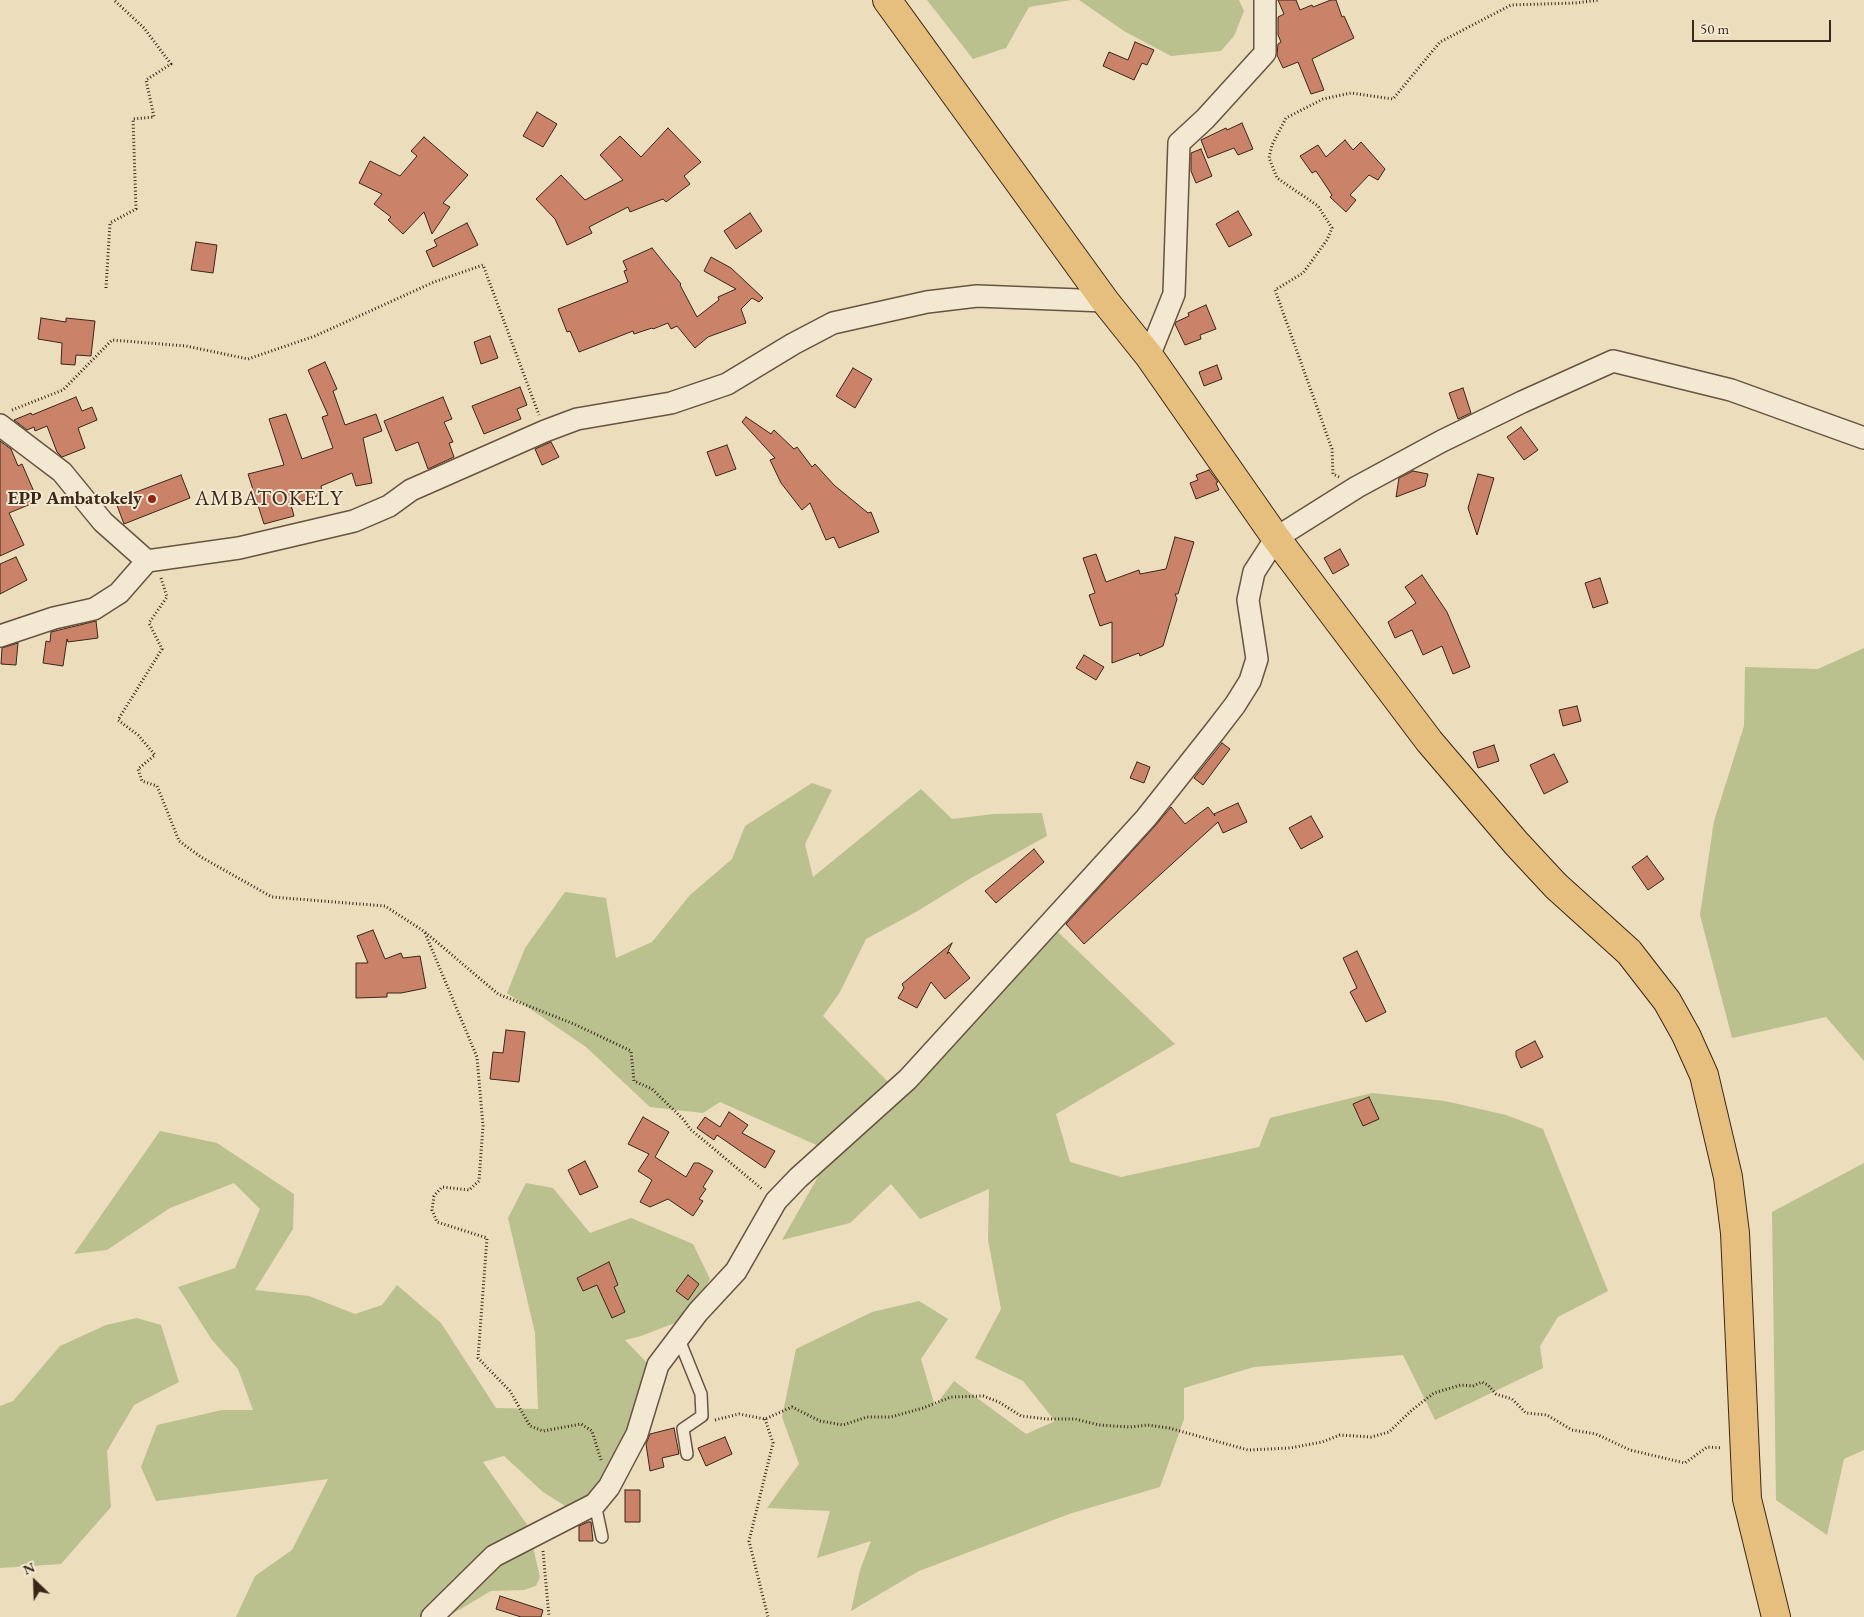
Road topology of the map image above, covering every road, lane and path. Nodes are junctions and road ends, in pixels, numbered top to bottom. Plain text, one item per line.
1 (114, 0) edge
2 (887, 0) edge
3 (1265, 0) edge
4 (1600, 0) edge
5 (106, 288) dead end
6 (1105, 301) junction
7 (1149, 356) junction
8 (4, 418) edge
9 (544, 431) junction
10 (1864, 438) edge
11 (1357, 487) junction
12 (1276, 538) junction
13 (147, 561) junction
14 (0, 636) edge
15 (425, 932) junction
16 (776, 1201) junction
17 (678, 1337) junction
18 (765, 1418) junction
19 (714, 1420) dead end
20 (1745, 1449) junction
21 (687, 1454) dead end
22 (609, 1488) junction
23 (595, 1504) junction
24 (541, 1533) junction
25 (602, 1537) dead end
26 (432, 1617) edge
27 (549, 1617) edge
28 (768, 1617) edge
29 (1776, 1617) edge

1 - 5 path
2 - 6 main road
3 - 7 street
4 - 11 path
6 - 7 main road
6 - 9 street
7 - 12 main road
8 - 9 path
8 - 13 street
9 - 13 street
10 - 11 street
11 - 12 street
12 - 16 street
12 - 20 main road
13 - 14 street
13 - 15 path
15 - 16 path
15 - 22 path
16 - 17 street
17 - 21 lane
17 - 22 street
18 - 19 path
18 - 20 path
18 - 28 path
20 - 29 main road
22 - 23 street
23 - 24 street
23 - 25 lane
24 - 26 street
24 - 27 path

